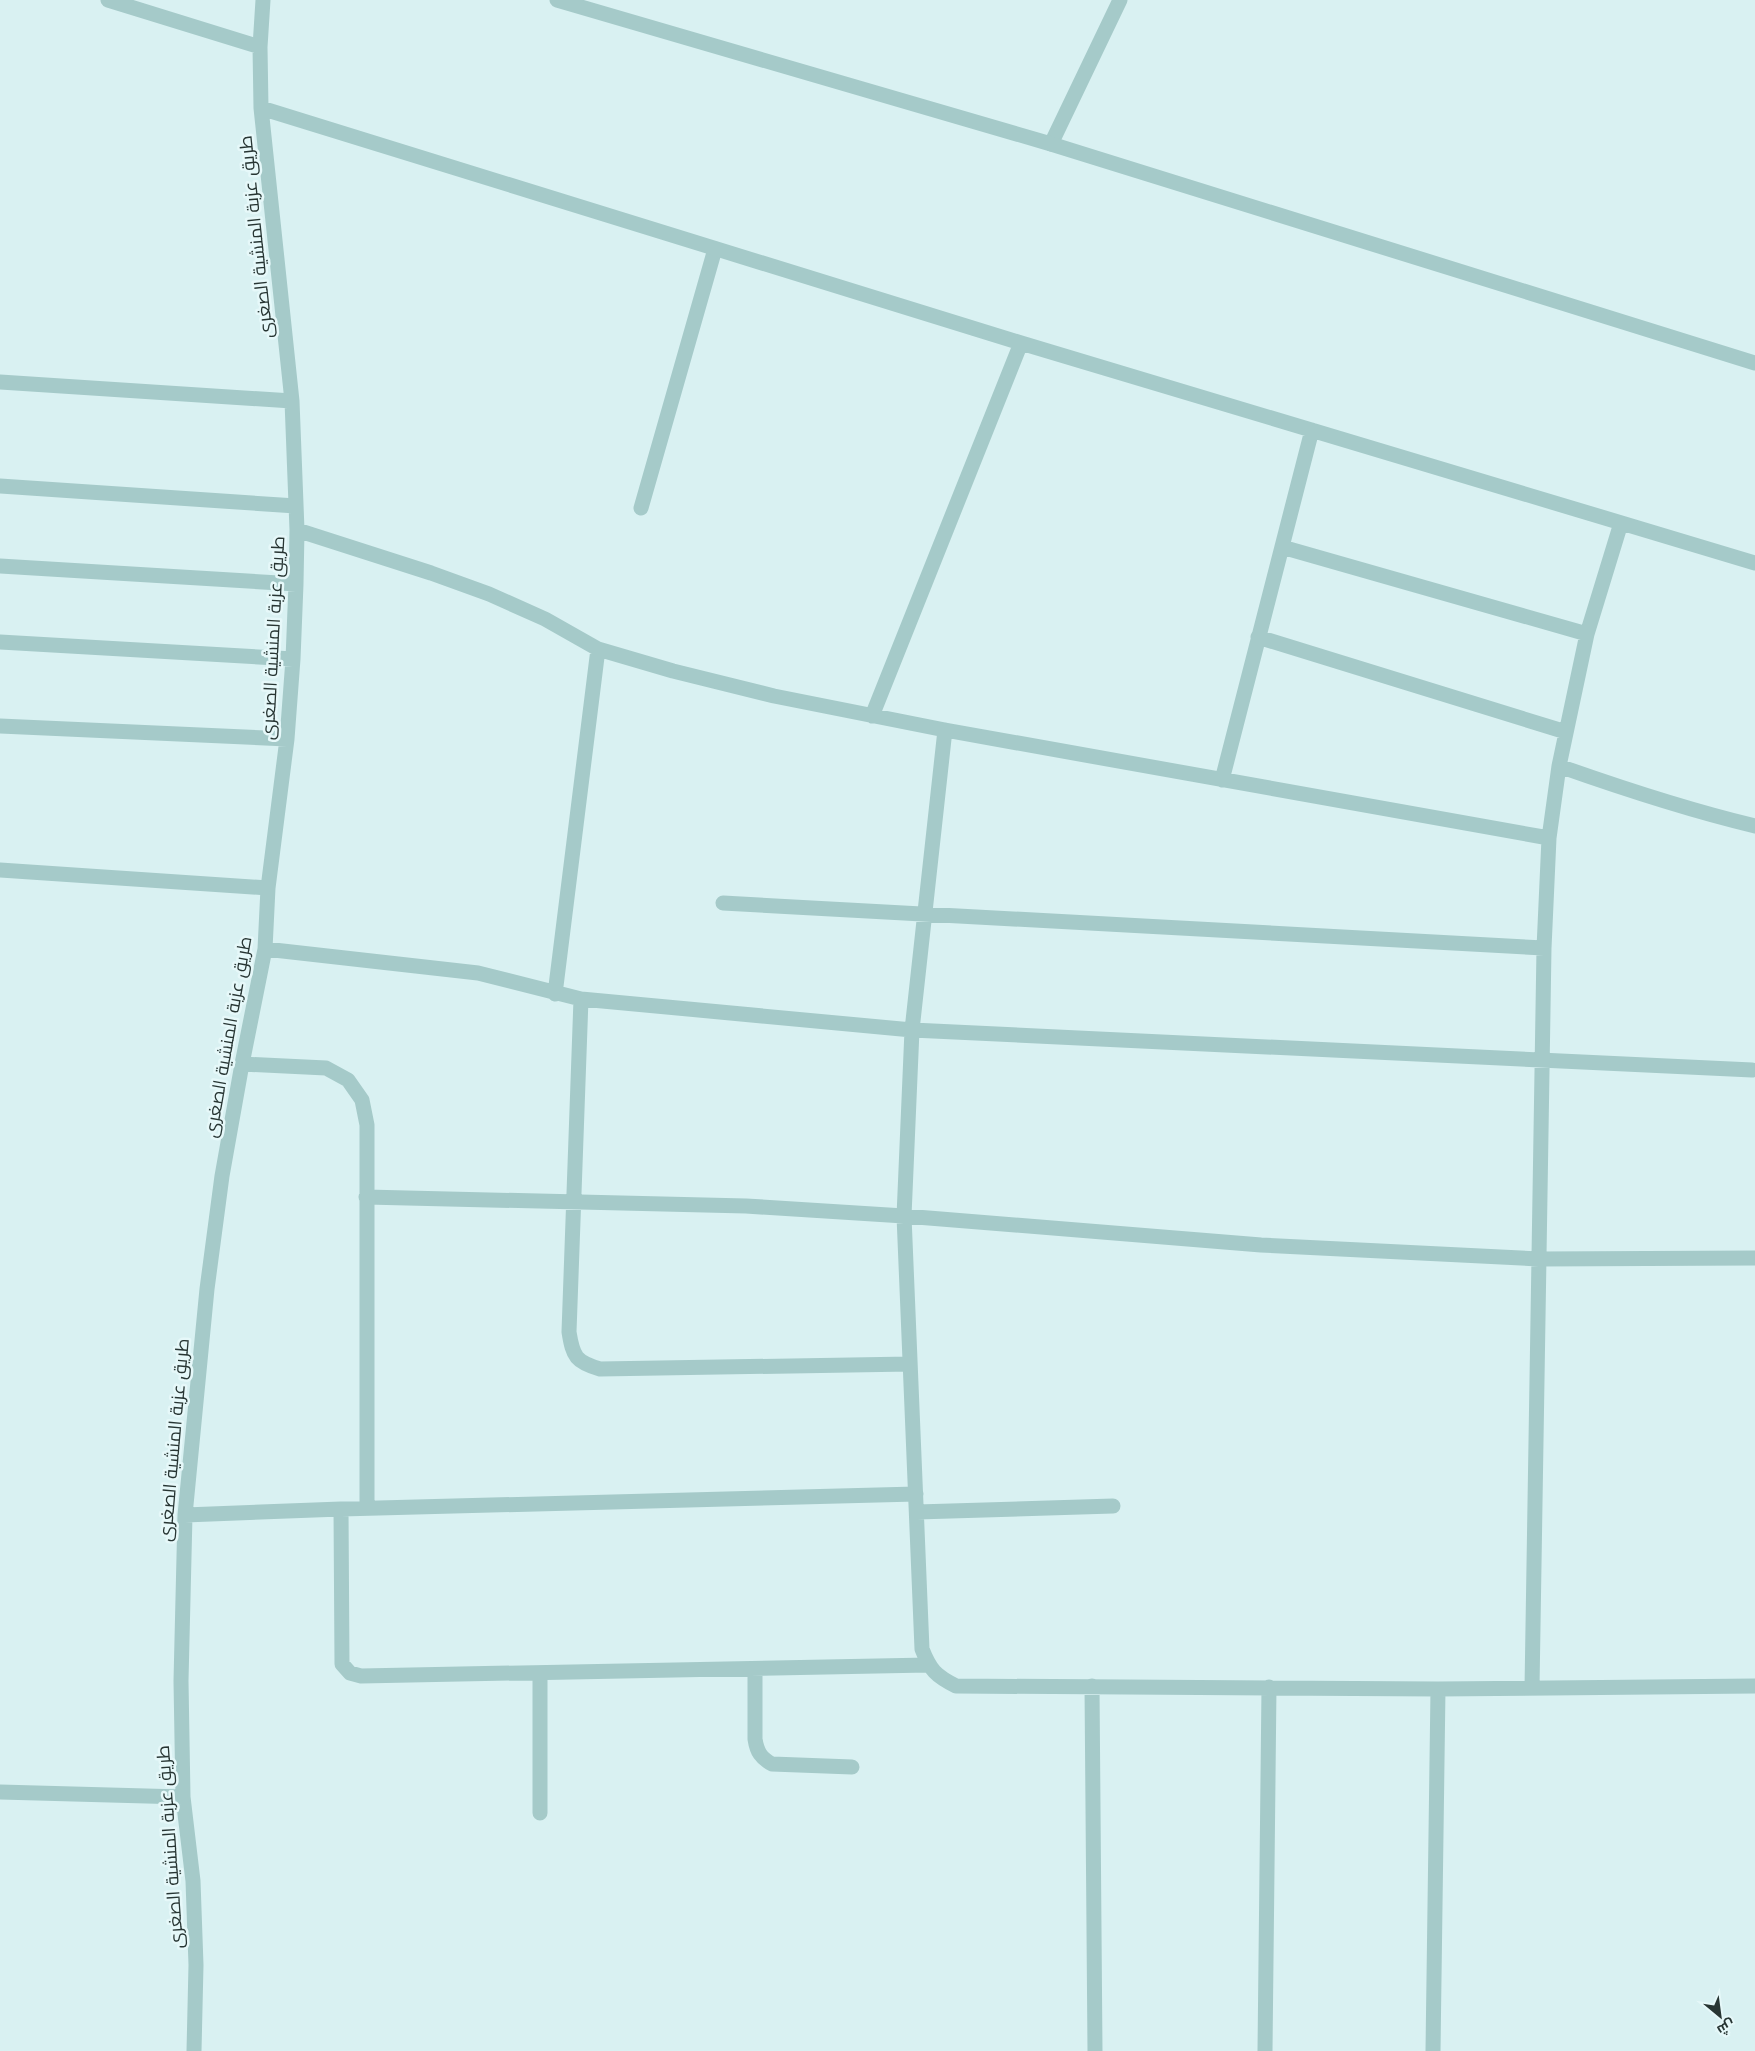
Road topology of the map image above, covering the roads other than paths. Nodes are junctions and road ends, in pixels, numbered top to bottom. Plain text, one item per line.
1 (108, 0) edge
2 (263, 0) edge
3 (557, 0) edge
4 (1120, 0) edge
5 (260, 47) junction
6 (261, 108) junction
7 (1051, 144) junction
8 (715, 249) junction
9 (1020, 343) junction
10 (1755, 363) edge
11 (0, 382) edge
12 (292, 401) junction
13 (1312, 430) junction
14 (0, 486) edge
15 (296, 506) junction
16 (641, 508) dead end
17 (1621, 523) junction
18 (297, 530) junction
19 (1282, 547) junction
20 (1755, 563) edge
21 (0, 566) edge
22 (296, 584) junction
23 (1588, 634) junction
24 (1258, 637) junction
25 (0, 642) edge
26 (598, 649) junction
27 (293, 659) junction
28 (872, 716) junction
29 (0, 726) edge
30 (945, 730) junction
31 (1566, 732) junction
32 (287, 740) junction
33 (1559, 766) junction
34 (1222, 780) junction
35 (1755, 826) edge
36 (1549, 838) junction
37 (0, 870) edge
38 (268, 888) junction
39 (724, 903) dead end
40 (924, 913) junction
41 (1544, 948) junction
42 (265, 949) junction
43 (555, 994) junction
44 (580, 999) junction
45 (912, 1030) junction
46 (1542, 1059) junction
47 (242, 1064) junction
48 (1752, 1070) dead end
49 (366, 1197) junction
50 (574, 1202) junction
51 (904, 1216) junction
52 (1755, 1258) edge
53 (1539, 1259) junction
54 (910, 1364) junction
55 (916, 1494) junction
56 (1113, 1506) dead end
57 (367, 1508) junction
58 (341, 1509) junction
59 (917, 1512) junction
60 (185, 1515) junction
61 (928, 1665) junction
62 (755, 1669) junction
63 (540, 1673) junction
64 (1092, 1686) junction
65 (1755, 1686) edge
66 (1269, 1688) junction
67 (1532, 1688) junction
68 (1438, 1690) junction
69 (852, 1767) dead end
70 (0, 1792) edge
71 (183, 1797) junction
72 (540, 1813) dead end
73 (194, 2051) edge
74 (1095, 2051) edge
75 (1265, 2051) edge
76 (1433, 2051) edge

1 - 5 street
2 - 5 street, طريق عزبة المنشية الصغرى
3 - 7 street
4 - 7 street
5 - 6 street, طريق عزبة المنشية الصغرى
6 - 8 street
6 - 12 street, طريق عزبة المنشية الصغرى
7 - 10 street
8 - 9 street
8 - 16 street
9 - 13 street
9 - 28 street
11 - 12 street
12 - 15 street, طريق عزبة المنشية الصغرى
13 - 17 street
13 - 19 street
14 - 15 street
15 - 18 street, طريق عزبة المنشية الصغرى
17 - 20 street
17 - 23 street
18 - 22 street, طريق عزبة المنشية الصغرى
18 - 26 street
19 - 23 street
19 - 24 street
21 - 22 street
22 - 27 street, طريق عزبة المنشية الصغرى
23 - 31 street
24 - 31 street
24 - 34 street
25 - 27 street
26 - 28 street
26 - 43 street
27 - 32 street, طريق عزبة المنشية الصغرى
28 - 30 street
29 - 32 street
30 - 34 street
30 - 40 street
31 - 33 street
32 - 38 street, طريق عزبة المنشية الصغرى
33 - 35 street
33 - 36 street
34 - 36 street
36 - 41 street
37 - 38 street
38 - 42 street, طريق عزبة المنشية الصغرى
39 - 40 street
40 - 41 street
40 - 45 street
41 - 46 street
42 - 43 street
42 - 47 street, طريق عزبة المنشية الصغرى
43 - 44 street
44 - 45 street
44 - 50 street
45 - 46 street
45 - 51 street
46 - 48 street
46 - 53 street
47 - 49 street
47 - 60 street, طريق عزبة المنشية الصغرى
49 - 50 street
49 - 57 street
50 - 51 street
50 - 54 street
51 - 53 street
51 - 54 street
52 - 53 street
53 - 67 street
54 - 55 street
55 - 57 street
55 - 59 street
56 - 59 street
57 - 58 street
58 - 60 street
58 - 63 street
59 - 61 street
60 - 71 street, طريق عزبة المنشية الصغرى
61 - 62 street
61 - 64 street
62 - 63 street
62 - 69 street
63 - 72 street
64 - 66 street
64 - 74 street
65 - 67 street
66 - 68 street
66 - 75 street
67 - 68 street
68 - 76 street
70 - 71 street
71 - 73 street, طريق عزبة المنشية الصغرى

